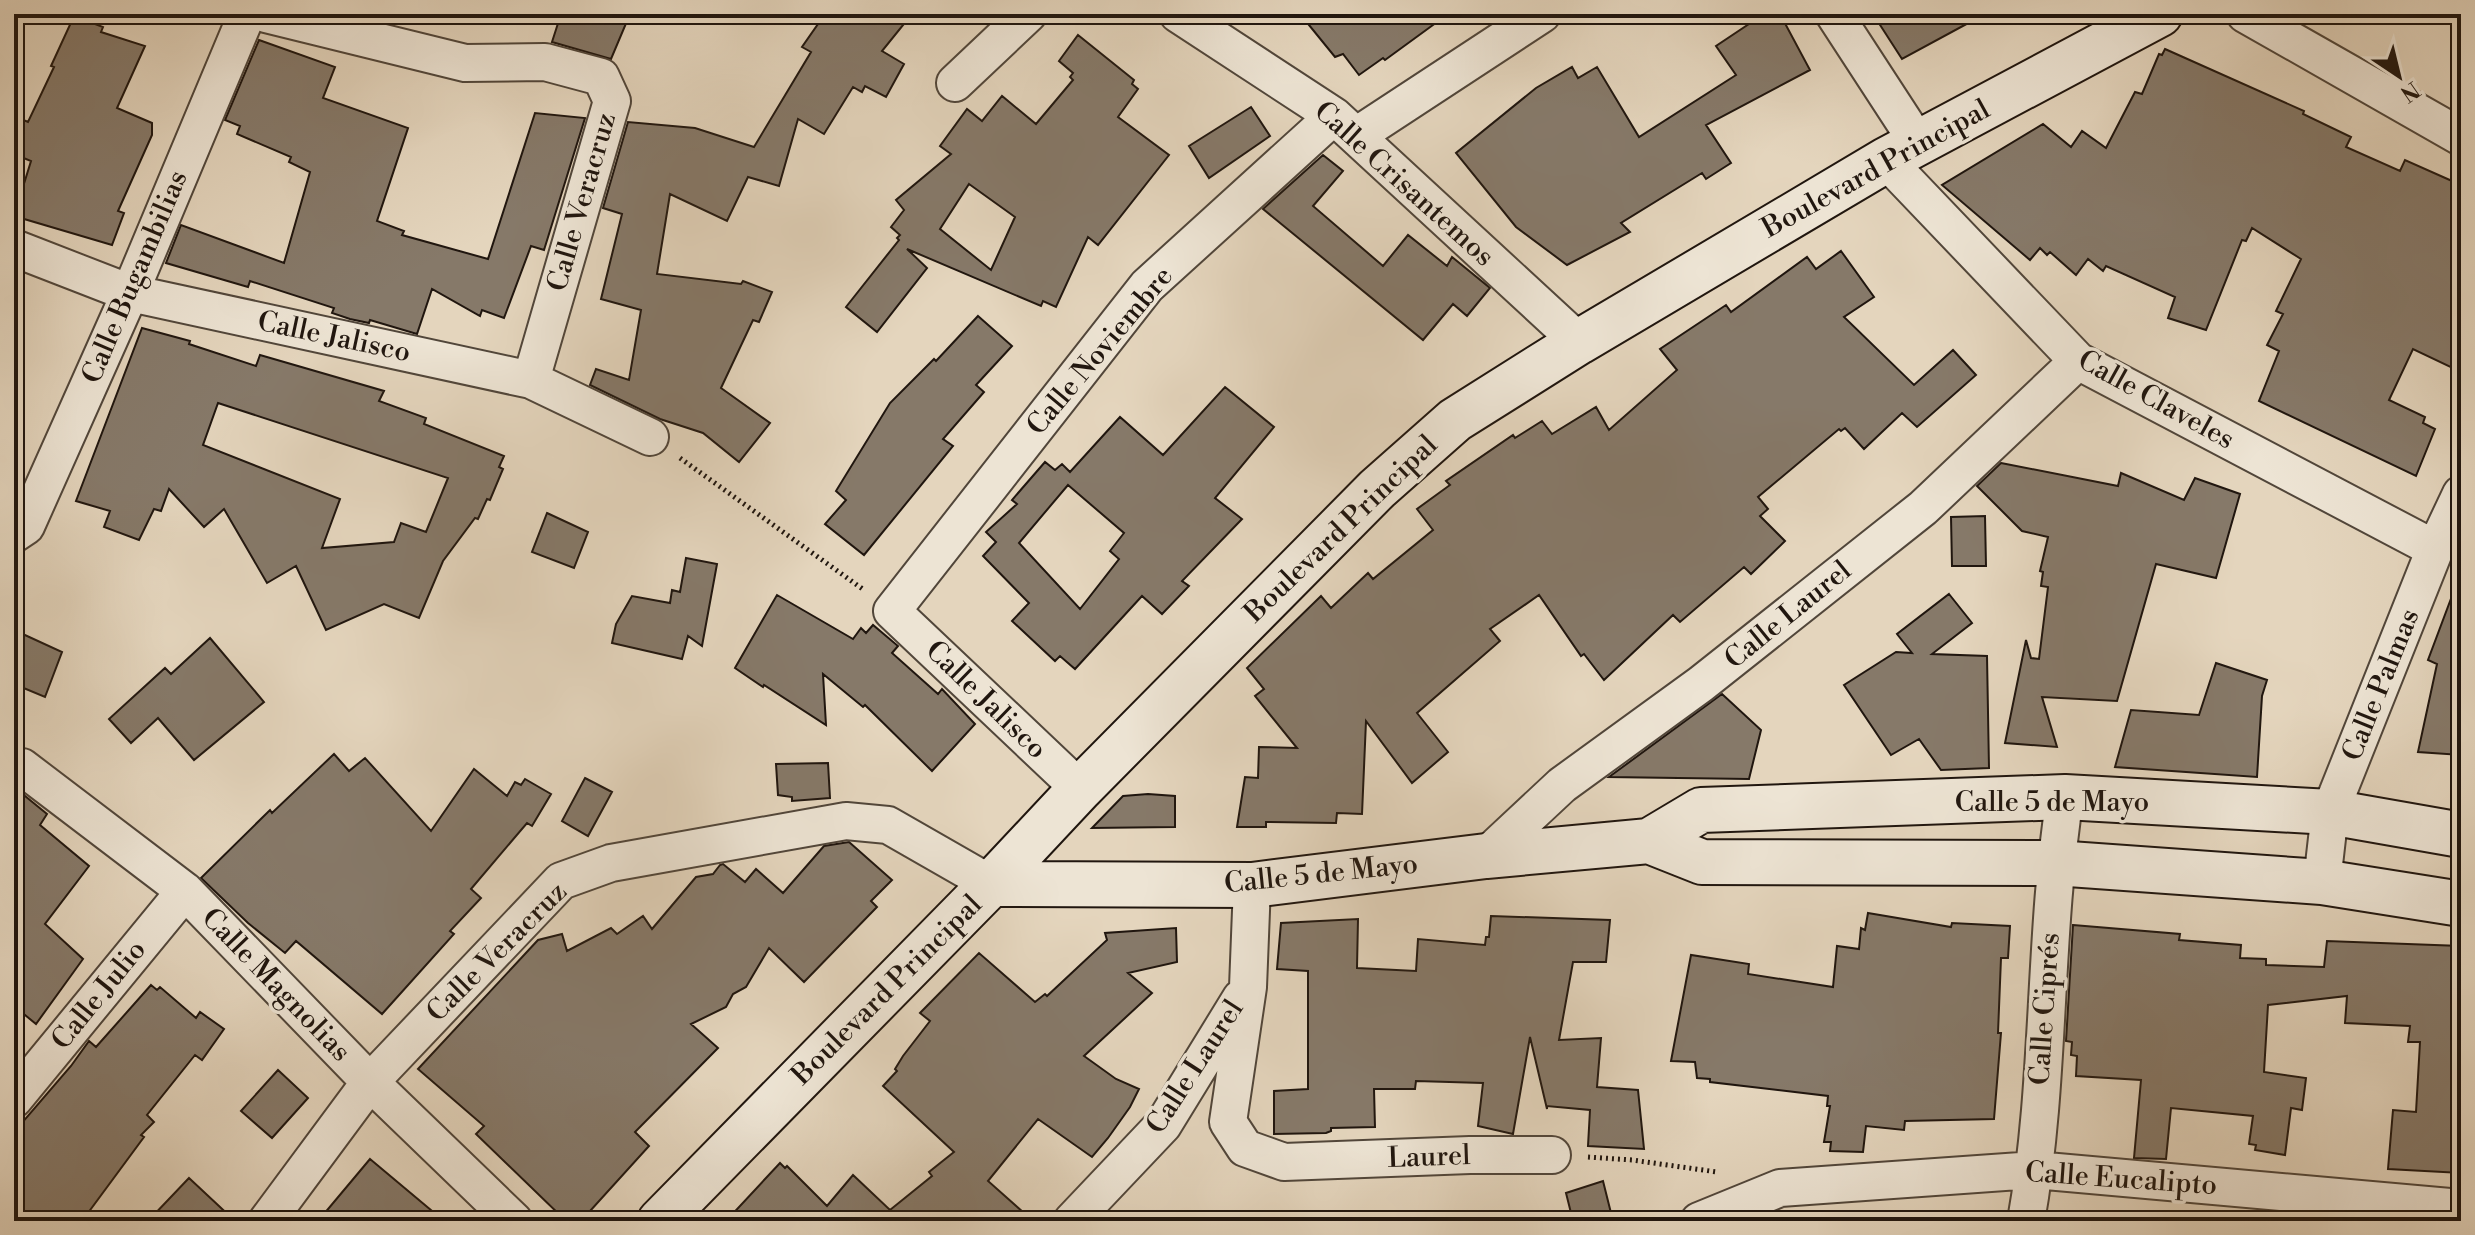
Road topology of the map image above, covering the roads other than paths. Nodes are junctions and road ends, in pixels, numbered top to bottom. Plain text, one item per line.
1 (247, 14) edge
2 (266, 14) edge
3 (1028, 14) edge
4 (1178, 14) edge
5 (1542, 14) edge
6 (1834, 14) edge
7 (2160, 14) edge
8 (2245, 14) edge
9 (955, 83) dead end
10 (1345, 126) junction
11 (2461, 137) edge
12 (1902, 152) junction
13 (14, 248) edge
14 (130, 293) junction
15 (1579, 342) junction
16 (2078, 361) junction
17 (531, 380) junction
18 (650, 437) road end
19 (2461, 494) edge
20 (14, 534) edge
21 (2435, 549) junction
22 (892, 611) joint
23 (22, 767) dead end
24 (1080, 789) junction
25 (2065, 797) junction
26 (2330, 812) junction
27 (2461, 835) edge
28 (1649, 841) junction
29 (1486, 856) junction
30 (2055, 863) junction
31 (2322, 882) junction
32 (991, 884) junction
33 (1252, 885) junction
34 (185, 891) junction
35 (2461, 904) edge
36 (1248, 987) junction
37 (370, 1082) junction
38 (14, 1099) edge
39 (1552, 1155) road end
40 (2035, 1170) junction
41 (1778, 1204) edge
42 (2461, 1208) edge
43 (267, 1221) edge
44 (514, 1221) edge
45 (660, 1221) edge
46 (1072, 1221) edge
47 (1699, 1221) edge
48 (2026, 1221) edge

1 - 14 street, Calle Bugambilias
2 - 17 street, Calle Veracruz
3 - 9 street
4 - 10 street, Calle Crisantemos
5 - 10 street, Calle Noviembre
6 - 12 street, Calle Claveles
7 - 12 street, Boulevard Principal
8 - 11 street
10 - 15 street, Calle Crisantemos
10 - 22 street, Calle Noviembre
12 - 15 street, Boulevard Principal
12 - 16 street, Calle Claveles
13 - 14 street, Calle Jalisco
14 - 17 street, Calle Jalisco
14 - 20 street, Calle Bugambilias
15 - 24 street, Boulevard Principal
16 - 21 street, Calle Claveles
16 - 29 street, Calle Laurel
17 - 18 street, Calle Jalisco
19 - 21 street, Calle Palmas
21 - 26 street, Calle Palmas
22 - 24 street, Calle Jalisco
23 - 34 street, Calle Magnolias
24 - 32 street, Boulevard Principal
25 - 26 street, Calle 5 de Mayo
25 - 28 street, Calle 5 de Mayo
25 - 30 street, Calle Ciprés
26 - 27 street, Calle 5 de Mayo
26 - 31 street, Calle Palmas
28 - 29 street, Calle 5 de Mayo
28 - 30 street, Calle 5 de Mayo
29 - 33 street, Calle 5 de Mayo
30 - 31 street, Calle 5 de Mayo
30 - 40 street, Calle Ciprés
31 - 35 street, Calle 5 de Mayo
32 - 33 street, Calle 5 de Mayo
32 - 37 street, Calle Veracruz
32 - 45 street, Boulevard Principal
33 - 36 street, Calle Laurel
34 - 37 street, Calle Magnolias
34 - 38 street, Calle Julio
36 - 39 street, Laurel
36 - 46 street, Calle Laurel
37 - 43 street, Calle Veracruz
37 - 44 street, Calle Magnolias
40 - 41 street, Calle Eucalipto
40 - 42 street, Calle Eucalipto
40 - 48 street, Calle Ciprés
41 - 47 street, Calle Eucalipto

